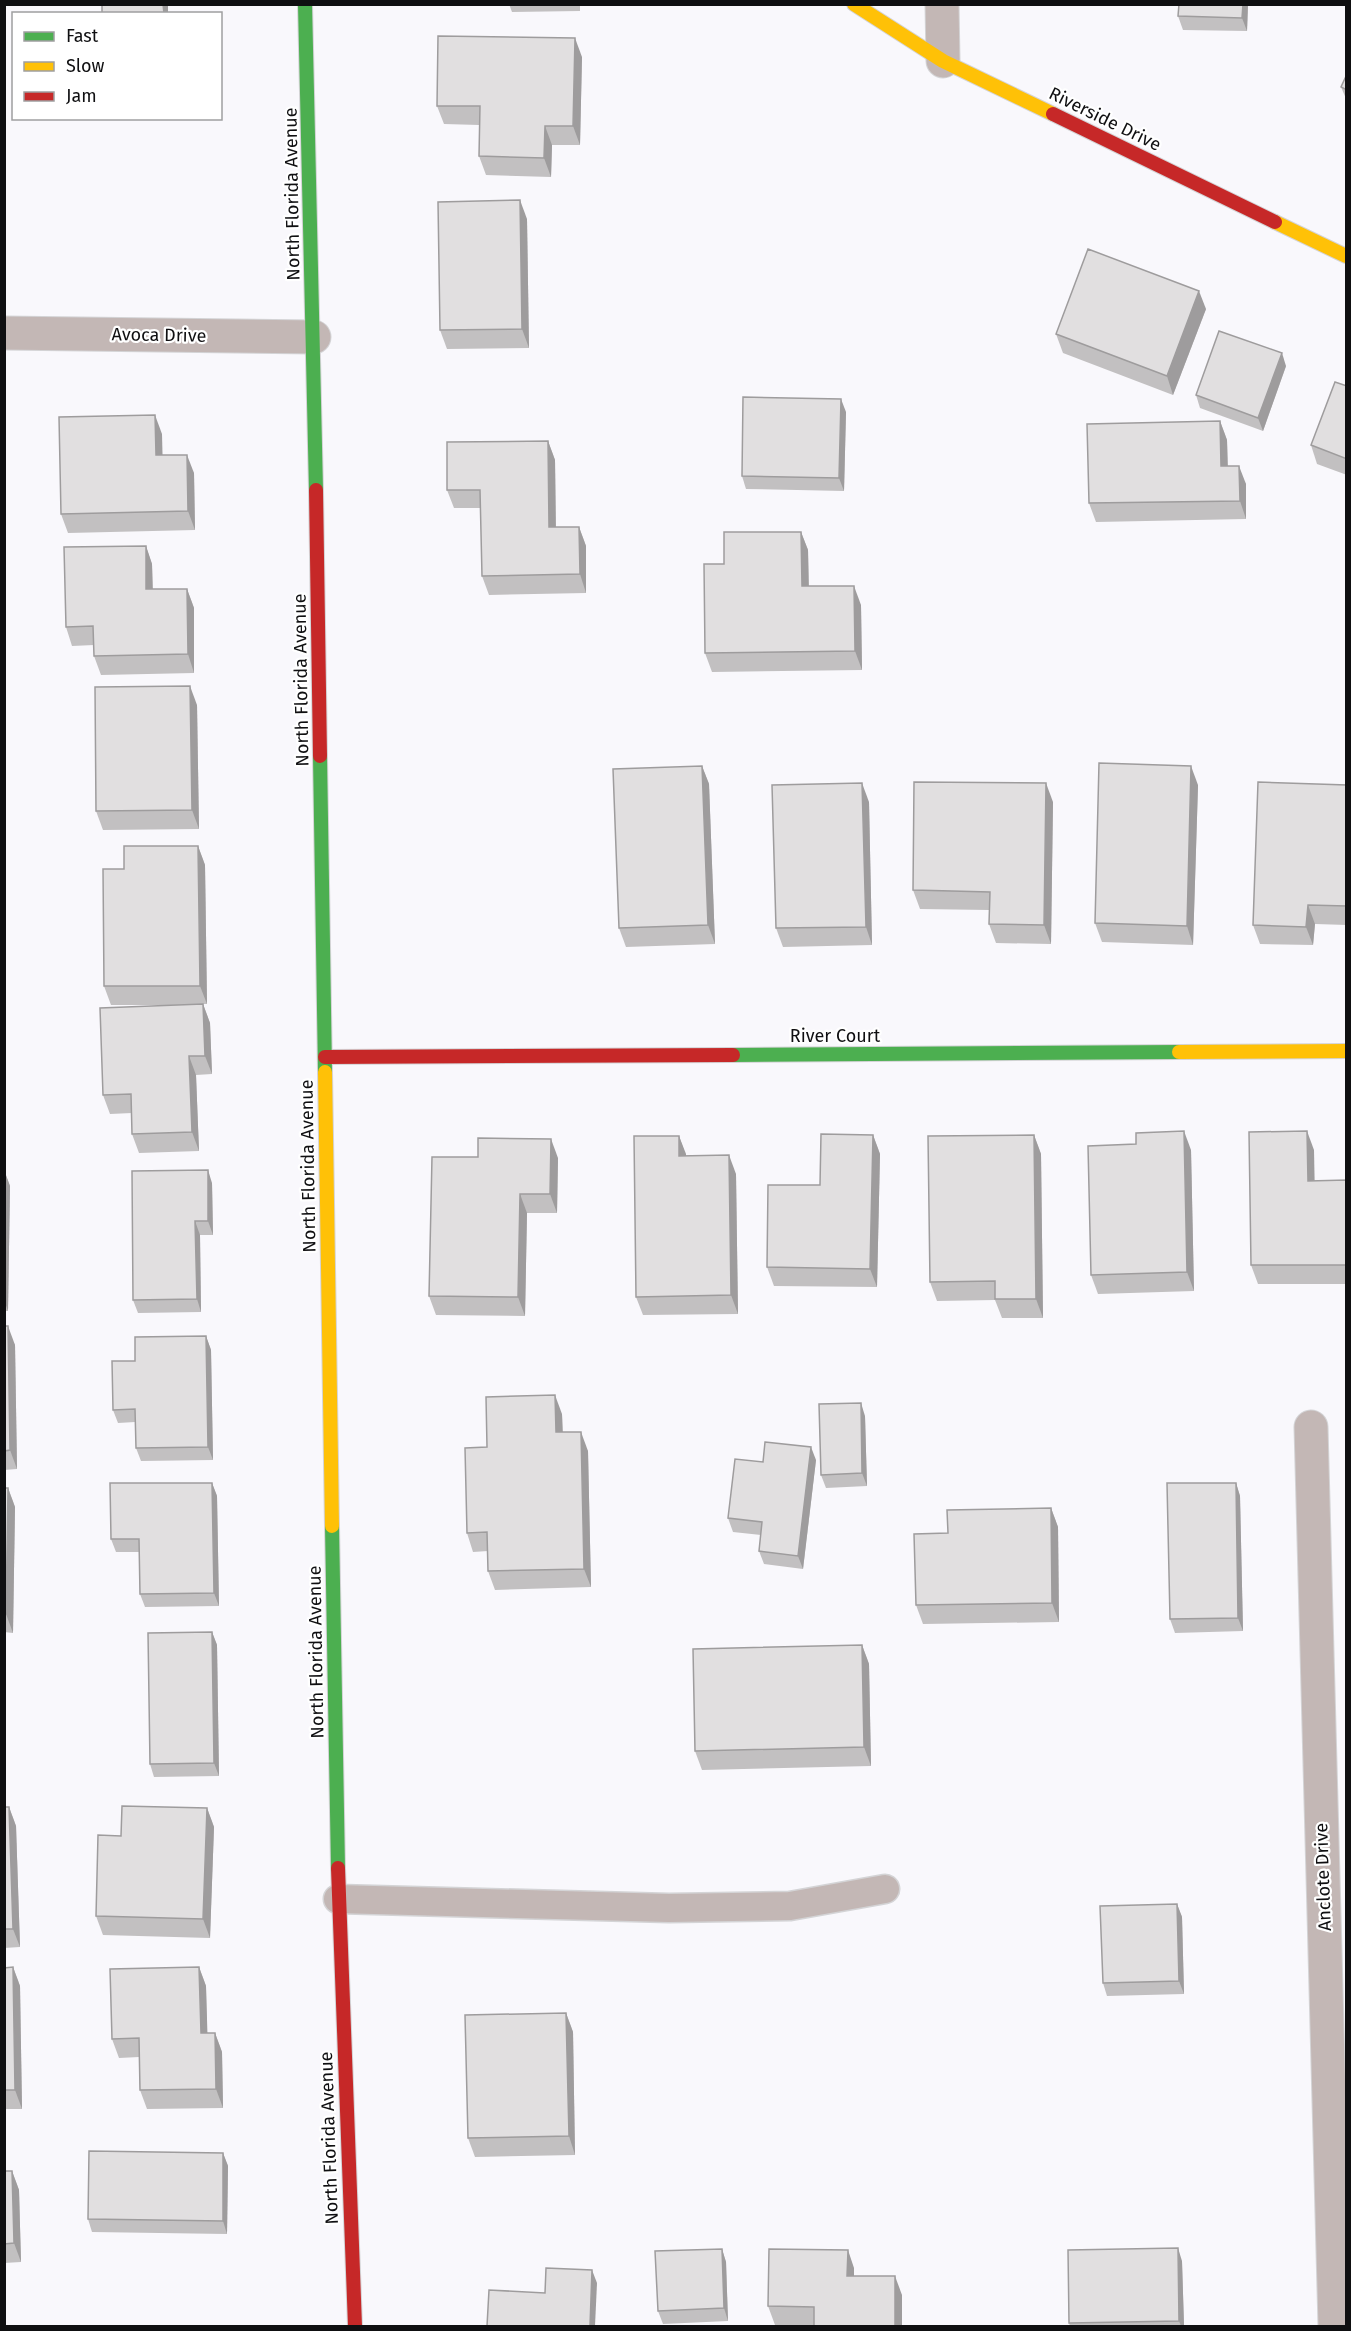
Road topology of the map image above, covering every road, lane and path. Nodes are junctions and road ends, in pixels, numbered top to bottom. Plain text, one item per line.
1 (305, 4) edge
2 (854, 4) edge
3 (942, 4) edge
4 (943, 61) junction
5 (1347, 256) edge
6 (4, 333) edge
7 (314, 337) junction
8 (1347, 1052) edge
9 (325, 1057) junction
10 (1311, 1427) dead end
11 (885, 1889) dead end
12 (338, 1899) junction
13 (355, 2326) edge
14 (1335, 2326) edge

1 - 7 street, North Florida Avenue
2 - 4 street, Riverside Drive
3 - 4 street
4 - 5 street, Riverside Drive
6 - 7 street, Avoca Drive
7 - 9 street, North Florida Avenue
8 - 9 street, River Court
9 - 12 street, North Florida Avenue
10 - 14 street, Anclote Drive
11 - 12 lane
12 - 13 street, North Florida Avenue

